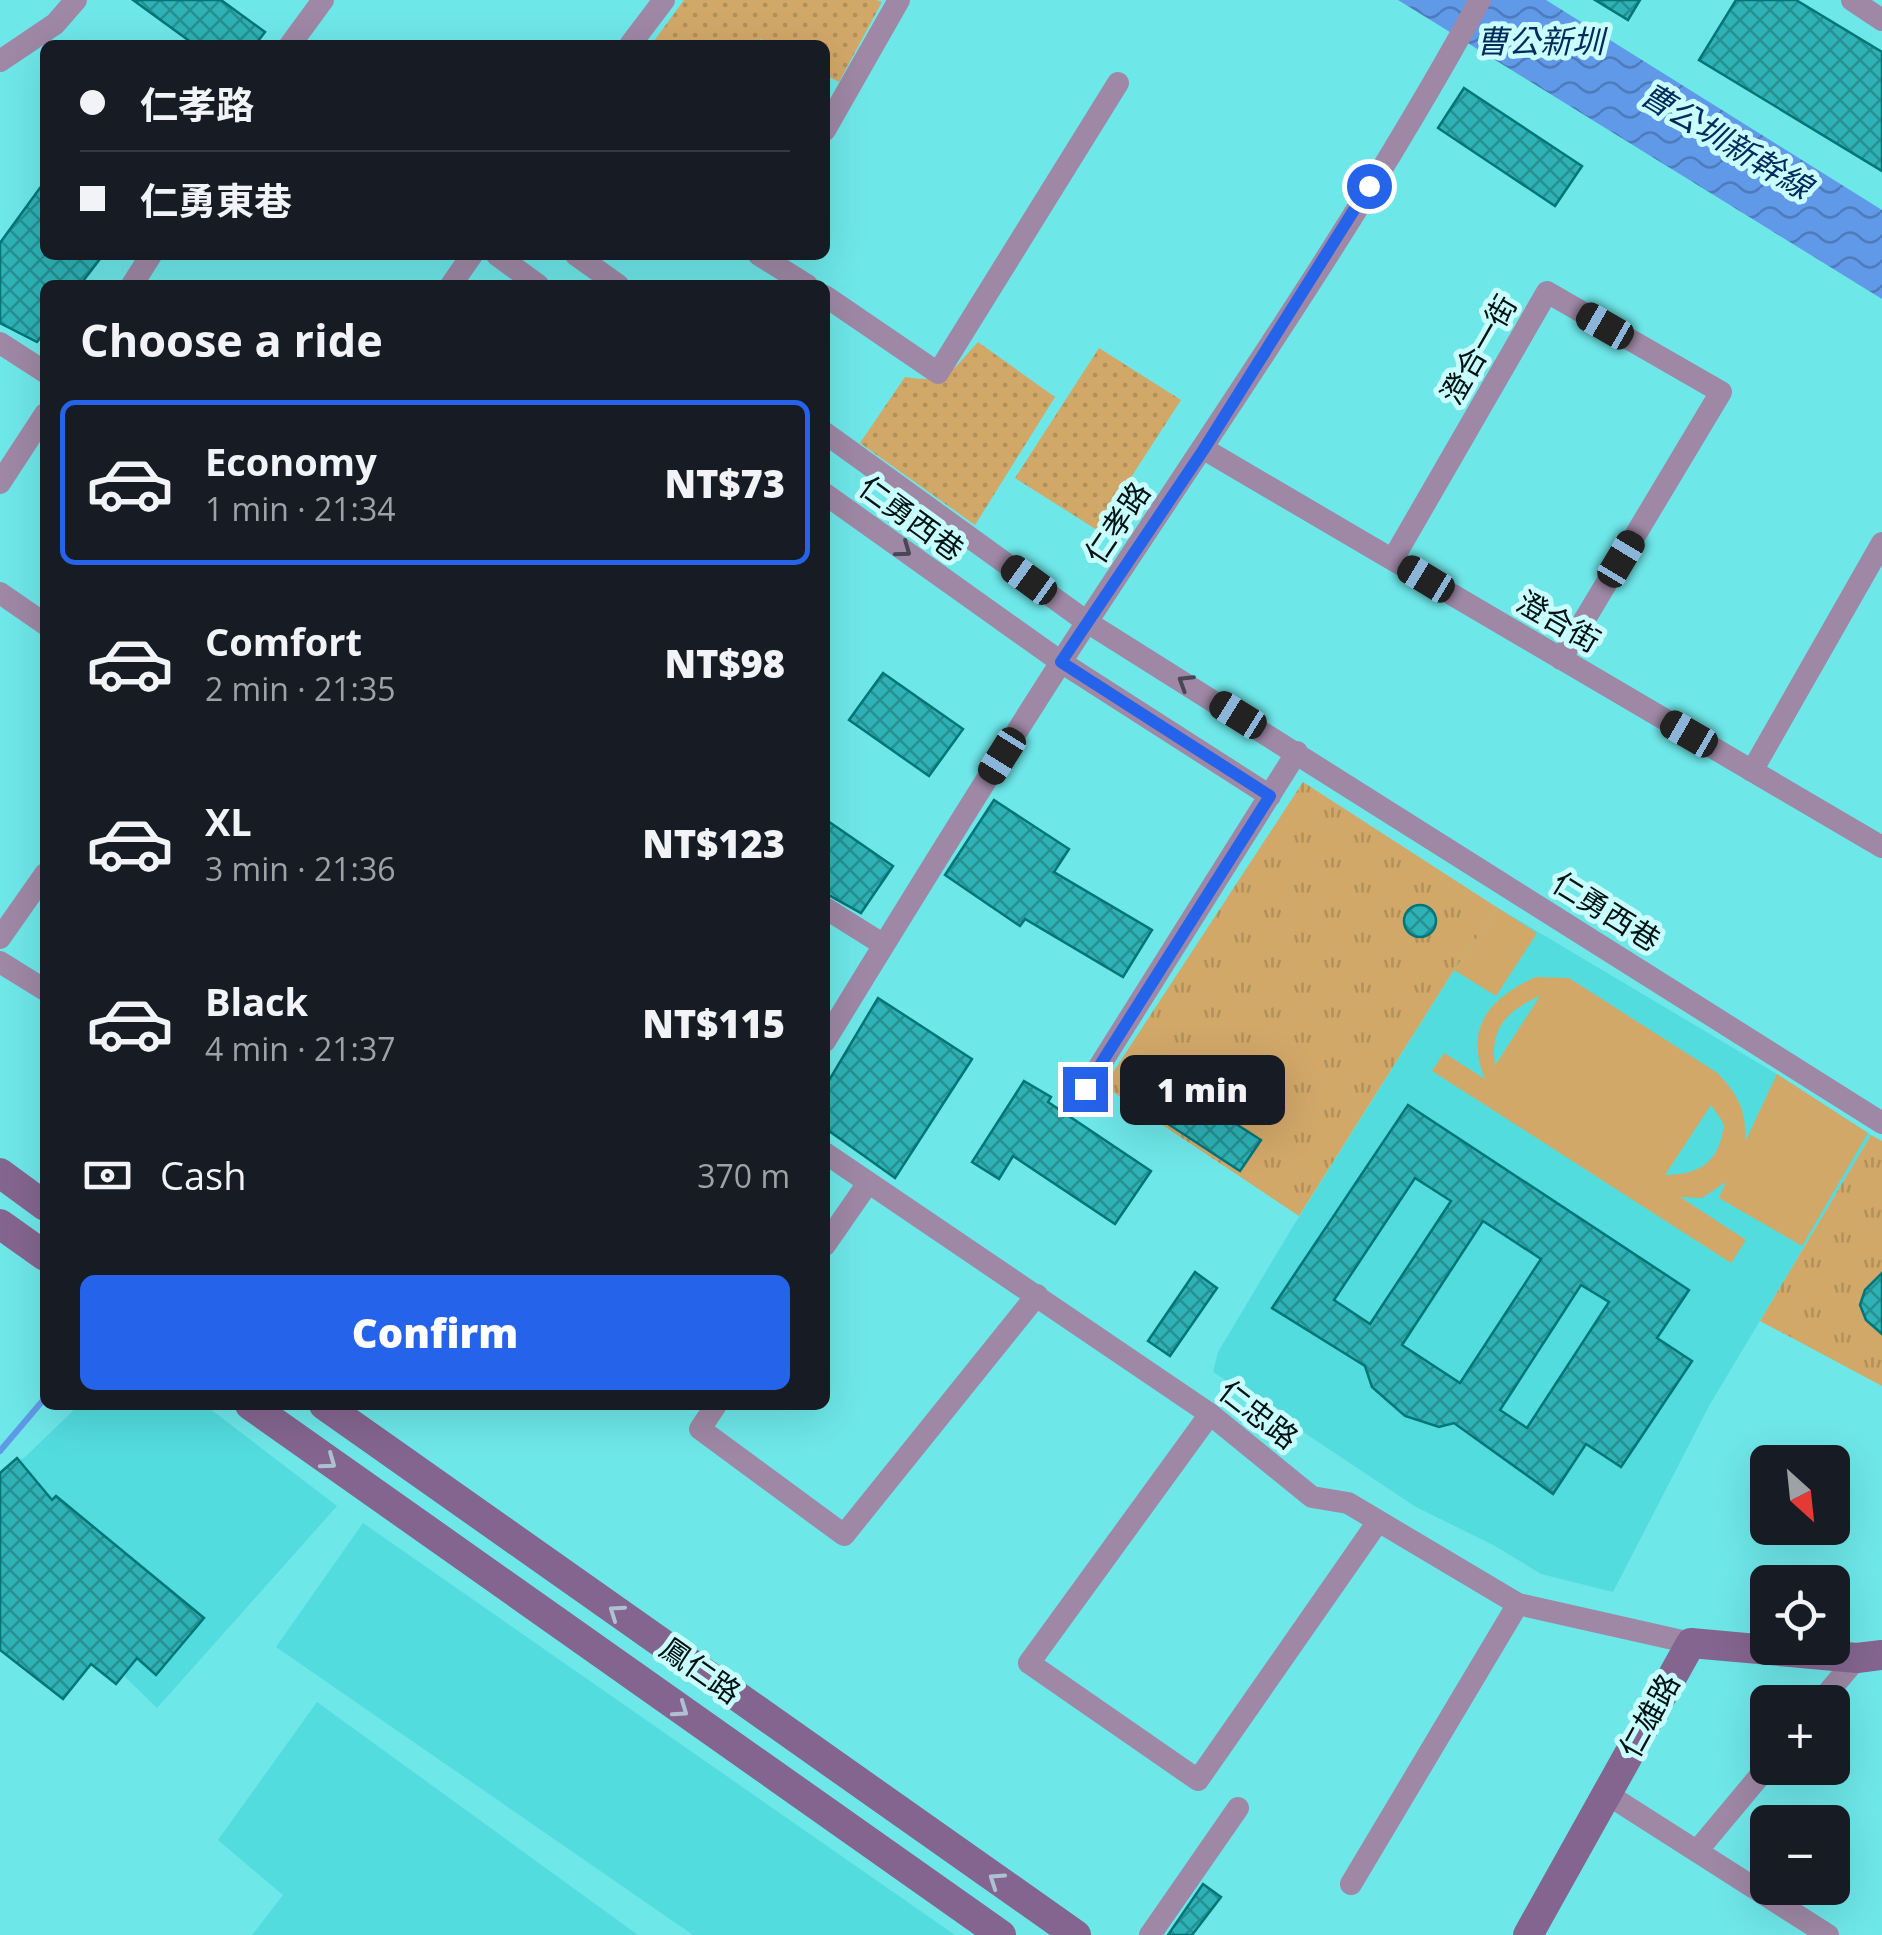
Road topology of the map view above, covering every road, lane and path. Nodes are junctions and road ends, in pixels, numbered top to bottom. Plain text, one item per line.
1 (76, 0) edge
2 (323, 0) edge
3 (664, 0) edge
4 (899, 0) edge
5 (1480, 0) edge
6 (1852, 0) edge
7 (1882, 20) edge
8 (297, 40) edge
9 (634, 40) edge
10 (0, 61) edge
11 (1118, 83) dead end
12 (830, 121) edge
13 (505, 260) edge
14 (583, 260) edge
15 (767, 260) edge
16 (531, 280) edge
17 (611, 280) edge
18 (799, 280) edge
19 (830, 299) edge
20 (0, 344) edge
21 (40, 369) edge
22 (40, 422) edge
23 (830, 437) edge
24 (1204, 449) junction
25 (0, 482) edge
26 (830, 498) edge
27 (1882, 543) edge
28 (1392, 559) junction
29 (0, 593) edge
30 (40, 621) edge
31 (1088, 622) junction
32 (1562, 659) junction
33 (1061, 662) junction
34 (1298, 752) junction
35 (1752, 771) junction
36 (1270, 796) junction
37 (1882, 847) edge
38 (40, 881) edge
39 (830, 911) edge
40 (0, 938) edge
41 (884, 944) junction
42 (0, 962) edge
43 (40, 987) edge
44 (830, 1033) edge
45 (1085, 1089) dead end
46 (1882, 1124) edge
47 (830, 1156) edge
48 (0, 1174) edge
49 (868, 1183) junction
50 (40, 1202) edge
51 (0, 1224) edge
52 (830, 1238) edge
53 (40, 1252) edge
54 (1037, 1295) junction
55 (257, 1410) edge
56 (331, 1410) edge
57 (713, 1410) edge
58 (1210, 1414) junction
59 (1378, 1522) junction
60 (1518, 1604) junction
61 (1691, 1643) junction
62 (1870, 1656) edge
63 (1838, 1685) edge
64 (1752, 1785) edge
65 (1607, 1794) junction
66 (1238, 1808) dead end
67 (1697, 1851) junction
68 (1351, 1884) dead end
69 (1797, 1927) edge
70 (1001, 1935) edge
71 (1076, 1935) edge
72 (1150, 1935) edge
73 (1528, 1935) edge
74 (1828, 1935) edge

1 - 10 street
2 - 8 street
3 - 9 street
4 - 12 street
5 - 24 street, 仁孝路
6 - 7 street
11 - 19 street
13 - 16 street
14 - 17 street
15 - 18 street
20 - 21 street
22 - 25 street
23 - 31 street, 仁勇西巷
24 - 28 street, 澄合街
24 - 31 street, 仁孝路
26 -> 33 street, 仁勇西巷
27 - 35 street
28 - 32 street, 澄合街
28 - 32 street, 澄合一街
29 - 30 street
31 - 33 street, 仁孝路
34 -> 31 street, 仁勇西巷
32 - 35 street, 澄合街
33 - 36 street, 仁勇西巷
33 - 41 street, 仁孝路
34 - 36 street
34 - 46 street, 仁勇西巷
35 - 37 street, 澄合街
36 - 45 street
38 - 40 street
39 - 41 street
41 - 44 street, 仁孝路
42 - 43 street
47 - 49 street, 仁忠路
48 - 50 main road
49 - 52 street
49 - 54 street, 仁忠路
51 - 53 main road
54 - 57 street
54 - 58 street, 仁忠路
55 -> 70 main road, 鳳仁路
71 -> 56 main road, 鳳仁路
58 - 59 street, 仁忠路
58 - 59 street
59 - 60 street, 仁忠路
60 - 61 street, 仁忠路
60 - 68 street
61 - 62 main road, 仁雄路
61 - 65 main road, 仁雄路
62 - 63 street, 仁雄路
64 - 67 street
65 - 67 street
65 - 73 main road, 仁雄路
66 - 72 street
67 - 69 street
69 - 74 street

